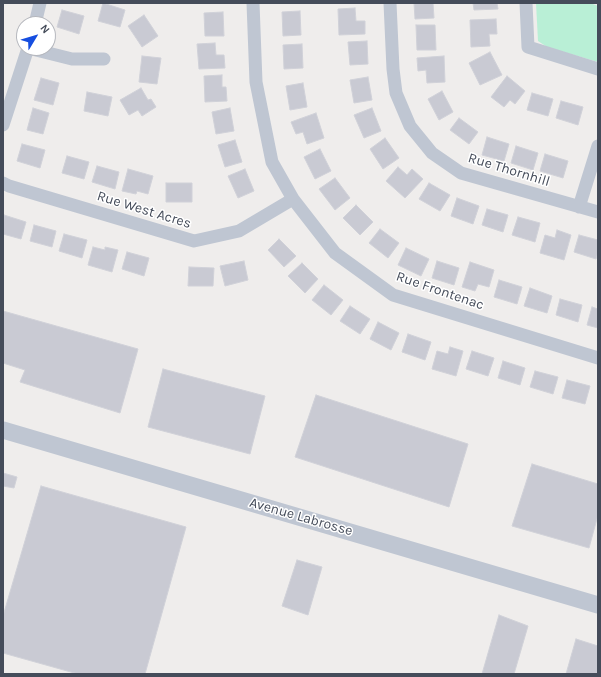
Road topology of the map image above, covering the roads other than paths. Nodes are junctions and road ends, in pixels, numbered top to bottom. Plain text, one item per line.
1 (40, 3) edge
2 (253, 3) edge
3 (390, 3) edge
4 (526, 3) edge
5 (36, 16) edge
6 (56, 55) edge
7 (25, 56) edge
8 (104, 59) dead end
9 (598, 69) edge
10 (3, 125) edge
11 (598, 146) edge
12 (3, 183) edge
13 (293, 199) junction
14 (579, 207) junction
15 (598, 212) edge
16 (598, 358) edge
17 (3, 430) edge
18 (598, 605) edge

1 - 5 street
2 - 13 street, Rue Frontenac
3 - 14 street, Rue Thornhill
4 - 9 street
6 - 8 street
7 - 10 street
11 - 14 street
12 - 13 street, Rue West Acres
13 - 16 street, Rue Frontenac
14 - 15 street, Rue Thornhill
17 - 18 street, Avenue Labrosse

